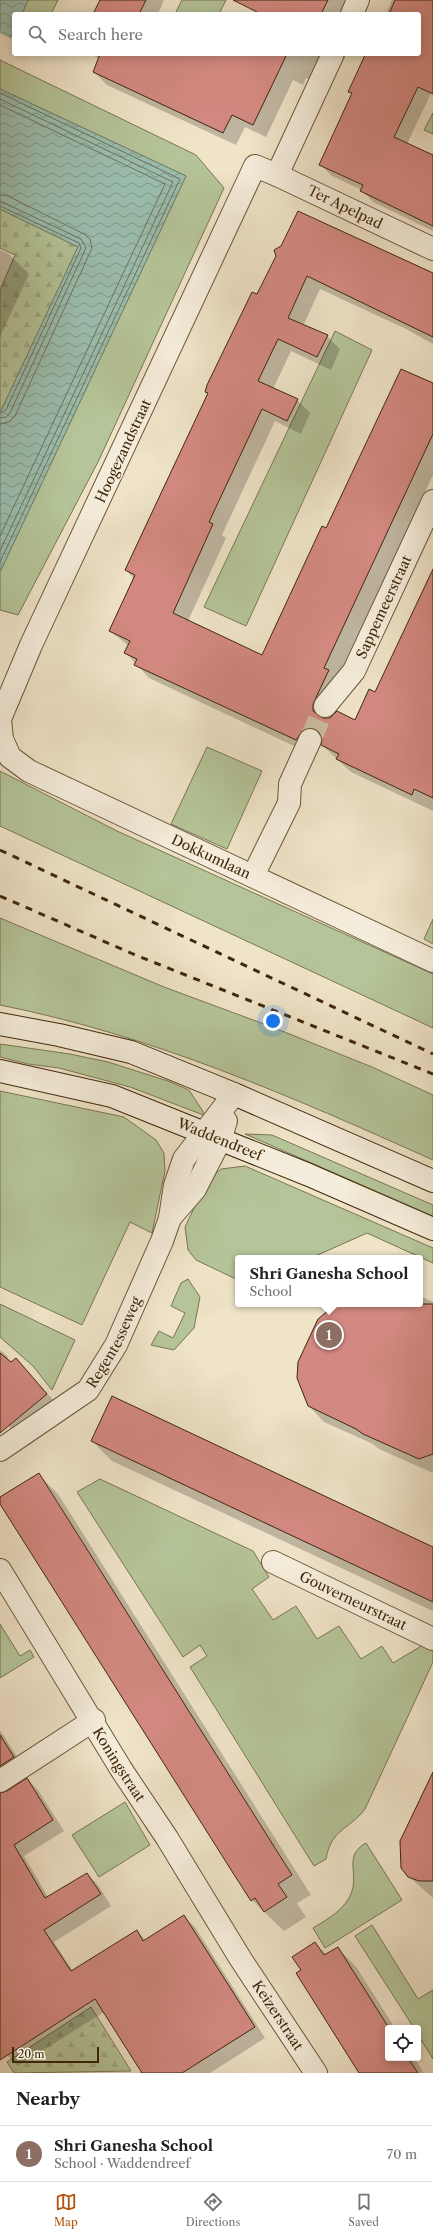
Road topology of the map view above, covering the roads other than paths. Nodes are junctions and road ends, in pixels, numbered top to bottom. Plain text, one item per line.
1 (358, 0) edge
2 (353, 12) edge
3 (332, 56) edge
4 (255, 166) joint
5 (277, 175) junction
6 (433, 249) edge
7 (433, 501) edge
8 (325, 706) tunnel mouth
9 (2, 739) joint
10 (310, 740) tunnel mouth
11 (254, 876) junction
12 (433, 961) edge
13 (0, 1024) edge
14 (0, 1071) edge
15 (234, 1094) junction
16 (211, 1137) junction
17 (433, 1181) edge
18 (433, 1229) edge
19 (0, 1450) edge
20 (273, 1562) dead end
21 (0, 1570) edge
22 (433, 1639) edge
23 (94, 1720) junction
24 (0, 1781) edge
25 (240, 1958) joint
26 (316, 2073) edge

1 - 2 street
3 - 5 street
4 - 5 street, Ter Apelpad
4 - 9 street, Hoogezandstraat
5 - 6 street, Ter Apelpad
7 - 8 street, Sappemeerstraat
9 - 11 street, Dokkumlaan
10 - 11 street
11 - 12 street, Dokkumlaan
13 - 15 street
14 - 16 street, Waddendreef
15 - 16 street, Regentesseweg
15 - 17 street
16 - 18 street, Waddendreef
16 - 19 street, Regentesseweg
20 - 22 street, Gouverneurstraat
21 - 23 street, Koningstraat
23 - 24 street
23 - 25 street, Koningstraat
25 - 26 street, Keizerstraat

